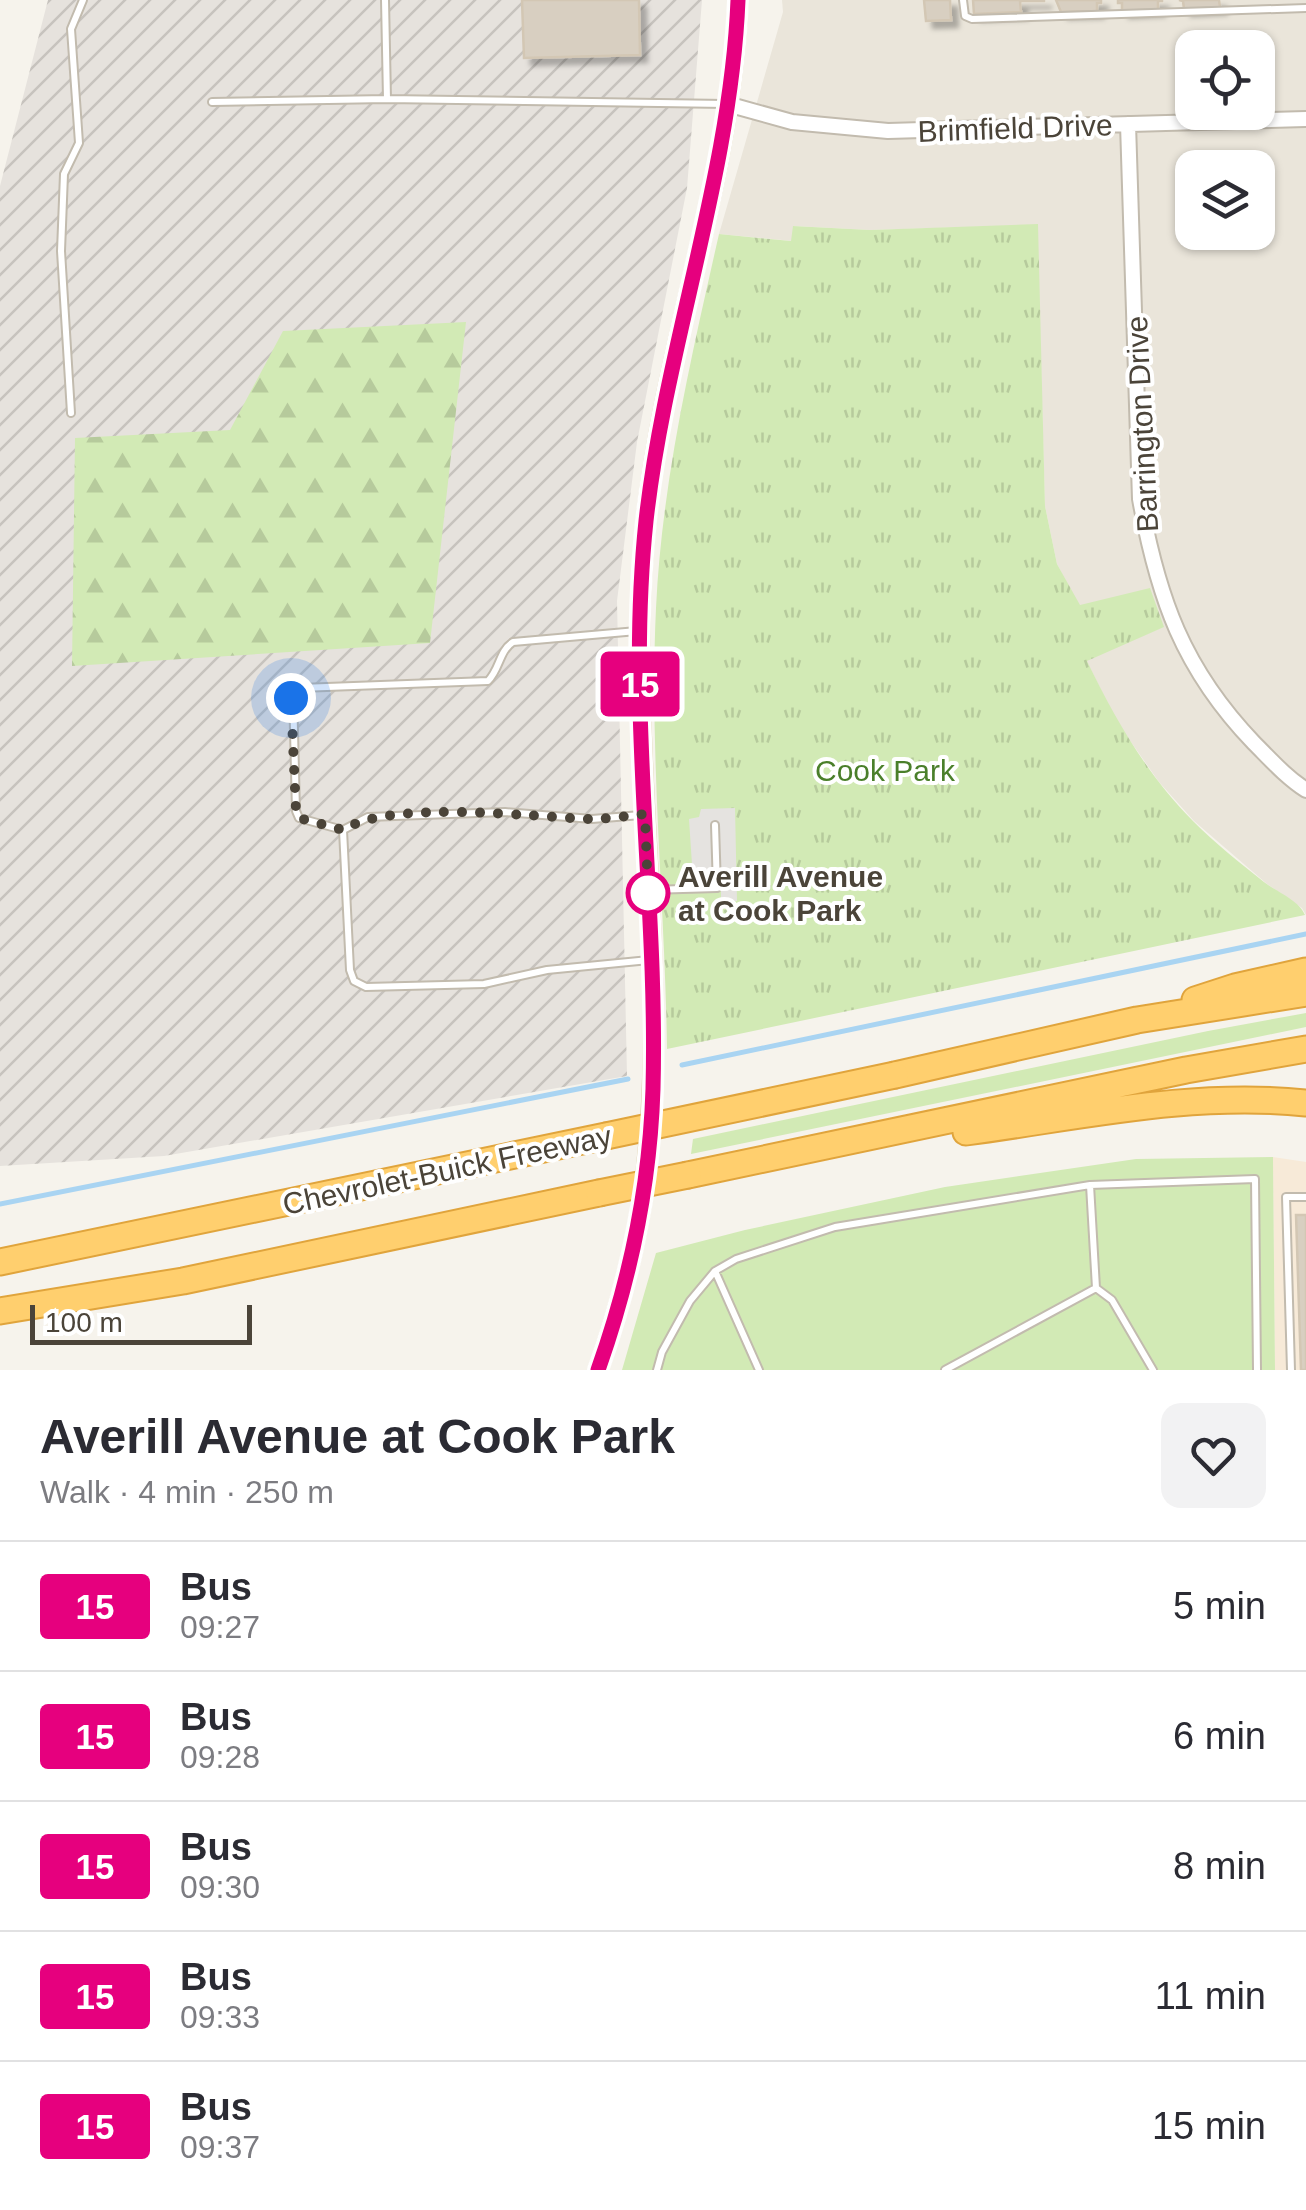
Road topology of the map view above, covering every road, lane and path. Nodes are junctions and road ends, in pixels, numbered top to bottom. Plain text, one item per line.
1 (83, 0) edge
2 (385, 0) edge
3 (738, 0) edge
4 (962, 0) edge
5 (1306, 8) edge
6 (387, 98) junction
7 (212, 102) dead end
8 (727, 104) junction
9 (1306, 119) edge
10 (1128, 124) junction
11 (71, 413) dead end
12 (638, 630) junction
13 (1306, 790) edge
14 (645, 814) junction
15 (715, 825) dead end
16 (343, 830) junction
17 (648, 890) junction
18 (651, 960) junction
19 (1306, 971) edge
20 (1306, 993) edge
21 (1137, 1020) junction
22 (1306, 1049) edge
23 (1306, 1103) edge
24 (762, 1160) junction
25 (1090, 1184) junction
26 (1306, 1197) edge
27 (104, 1241) junction
28 (0, 1250) edge
29 (0, 1262) edge
30 (715, 1271) junction
31 (1096, 1288) junction
32 (0, 1311) edge
33 (598, 1370) edge
34 (657, 1370) edge
35 (760, 1370) edge
36 (945, 1370) edge
37 (1153, 1370) edge
38 (1257, 1370) edge
39 (1291, 1370) edge

1 - 11 lane
2 - 6 lane
3 - 8 street
4 - 5 lane
6 - 7 lane
6 - 8 lane
8 - 10 street, Brimfield Drive
8 - 12 street
9 - 10 street, Brimfield Drive
10 - 13 street, Barrington Drive
12 - 14 street
12 - 16 lane
14 - 16 lane
14 - 17 street
15 - 17 lane
16 - 18 lane
17 - 18 street
18 - 33 street
19 - 21 highway
20 - 21 highway, Chevrolet-Buick Freeway
21 - 27 highway, Chevrolet-Buick Freeway, bridge
22 - 24 highway, Chevrolet-Buick Freeway
23 - 24 highway
24 - 32 highway, Chevrolet-Buick Freeway, bridge
25 - 30 lane
25 - 31 lane
25 - 38 lane
26 - 39 lane
27 - 28 highway
27 - 29 highway, Chevrolet-Buick Freeway
30 - 34 lane
30 - 35 lane
31 - 36 lane
31 - 37 lane

